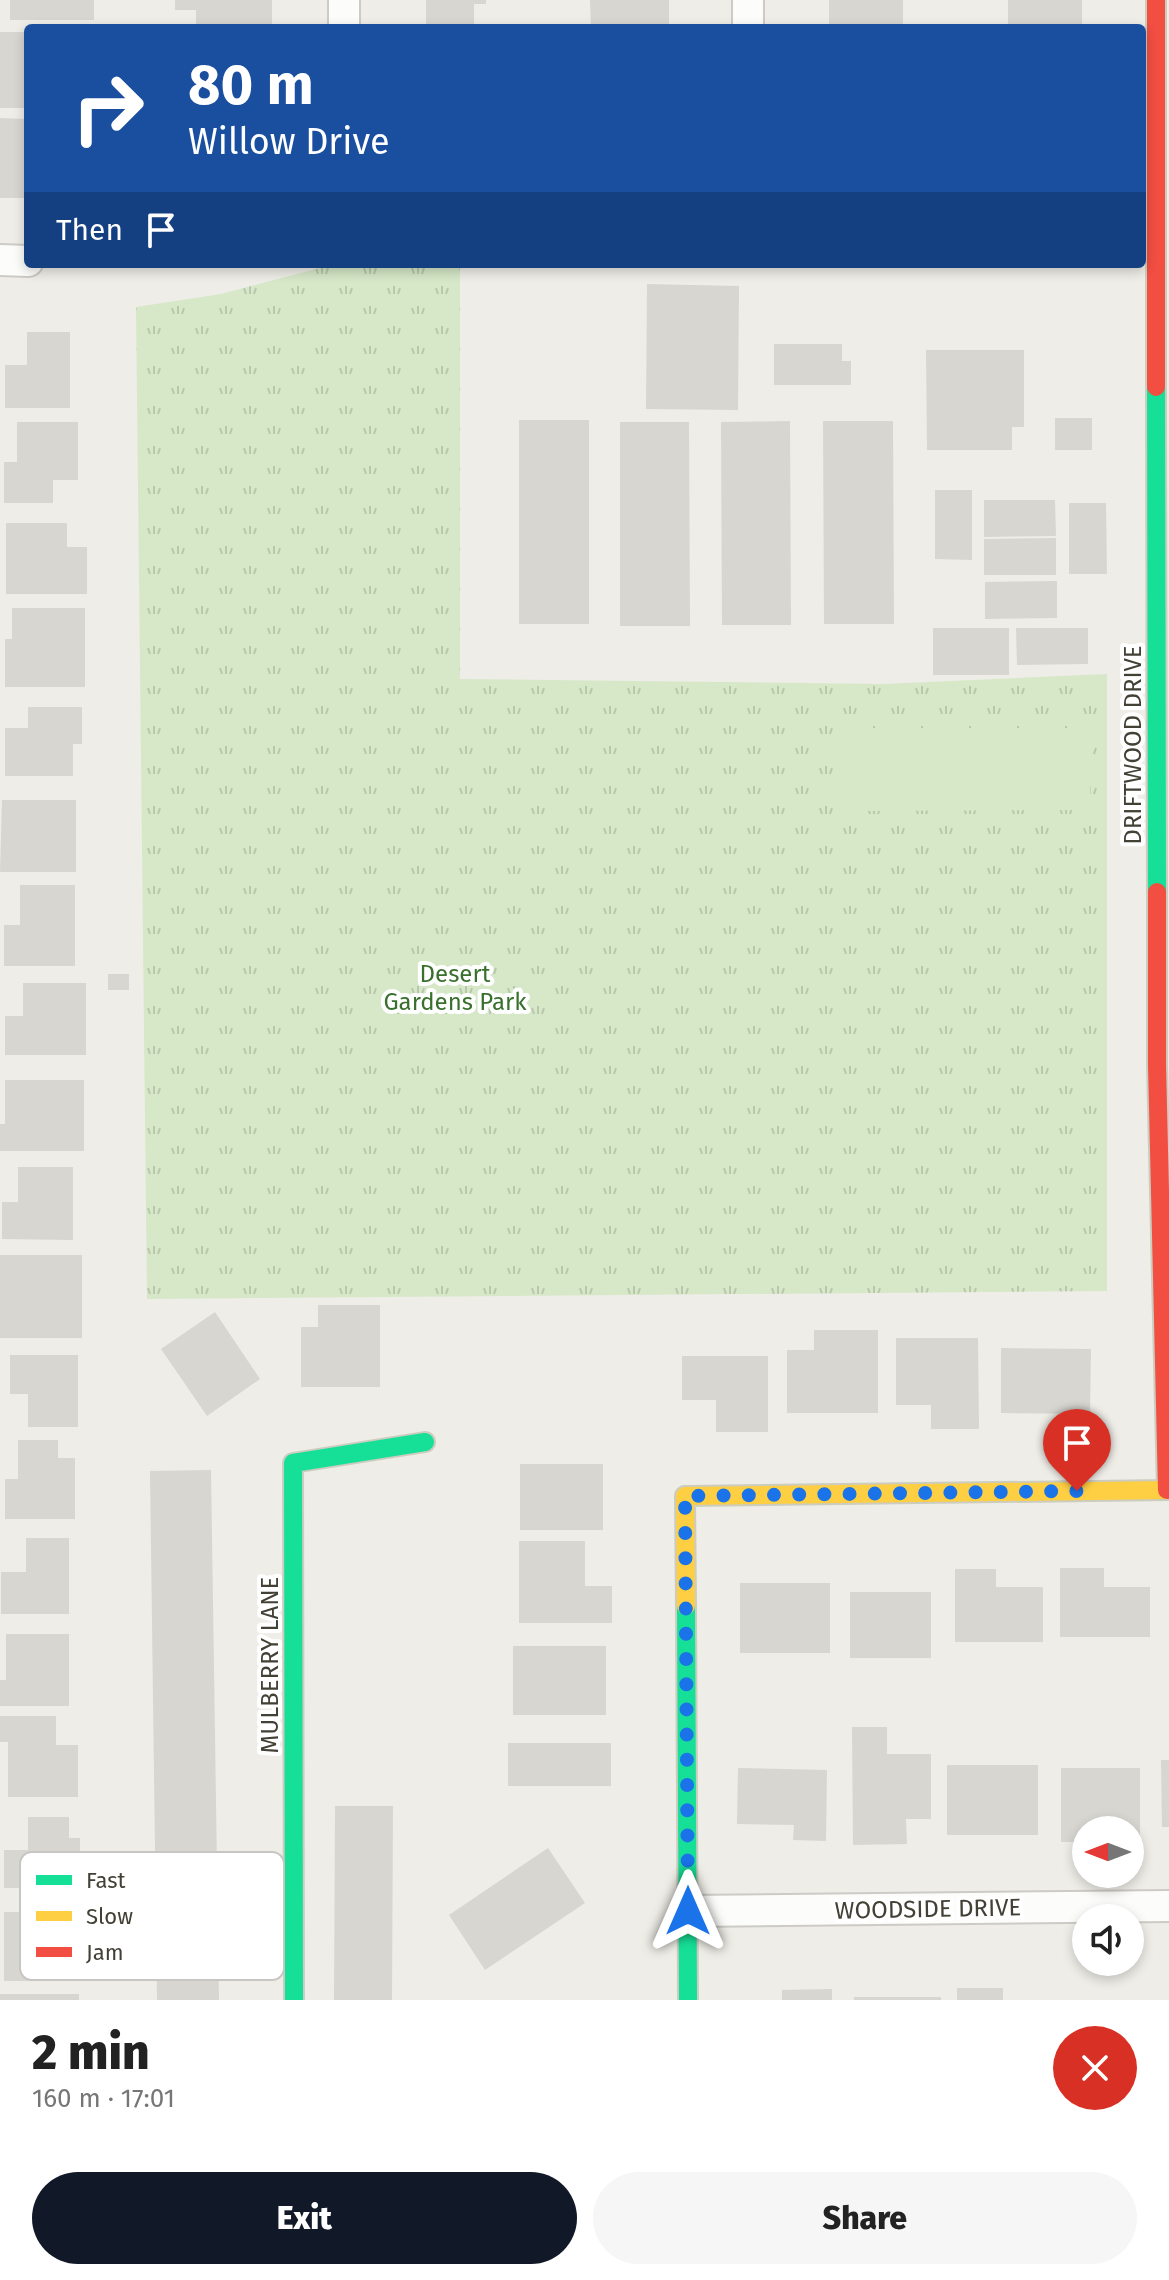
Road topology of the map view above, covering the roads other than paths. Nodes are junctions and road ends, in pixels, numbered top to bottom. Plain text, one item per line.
1 (344, 0) edge
2 (748, 0) edge
3 (1156, 0) edge
4 (344, 24) edge
5 (748, 24) edge
6 (1156, 172) edge
7 (0, 260) edge
8 (24, 261) edge
9 (1163, 1064) edge
10 (425, 1442) dead end
11 (1168, 1490) edge
12 (1169, 1906) edge
13 (688, 1911) junction
14 (294, 2000) edge
15 (688, 2000) edge

1 - 4 street
2 - 5 street
3 - 6 street, DRIFTWOOD DRIVE
6 - 9 street, DRIFTWOOD DRIVE
7 - 8 street
9 - 11 street, DRIFTWOOD DRIVE
10 - 14 street, MULBERRY LANE
11 - 13 street
12 - 13 street, WOODSIDE DRIVE
13 - 15 street

